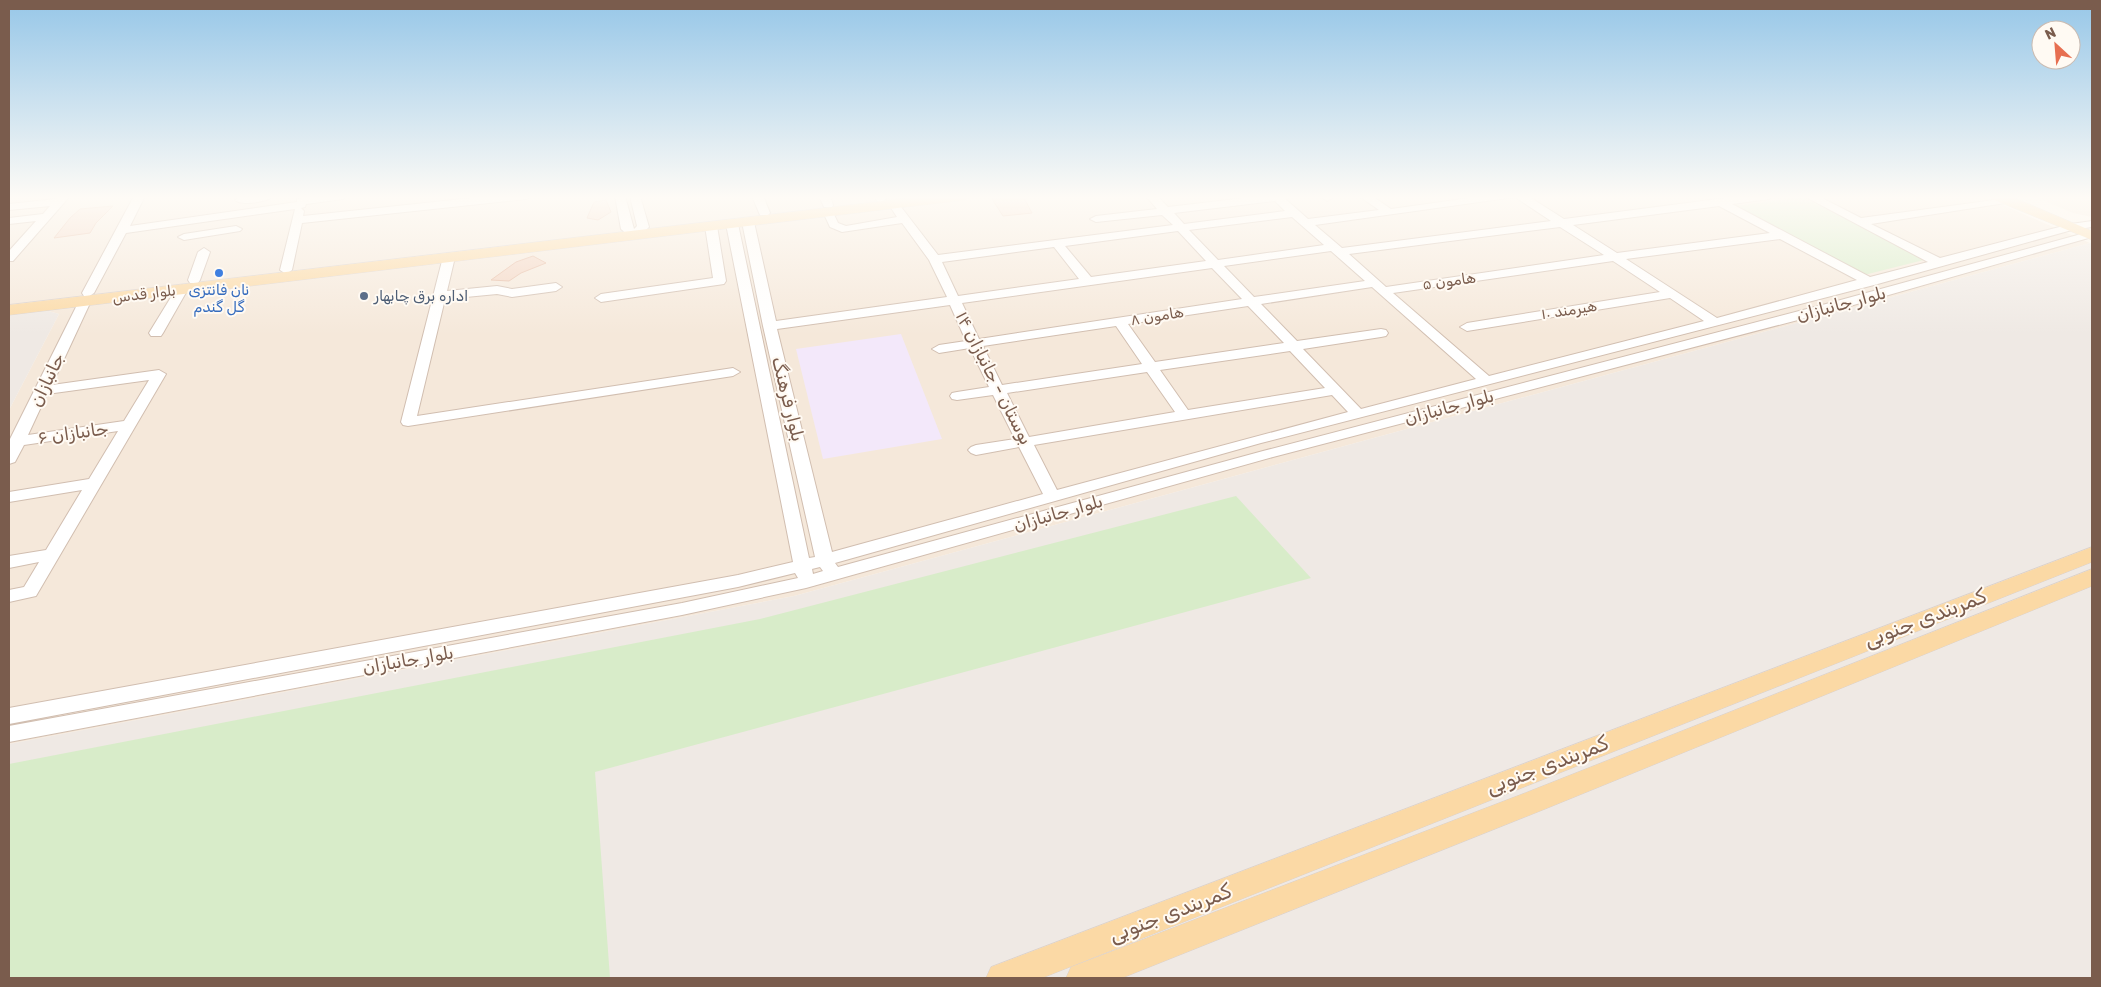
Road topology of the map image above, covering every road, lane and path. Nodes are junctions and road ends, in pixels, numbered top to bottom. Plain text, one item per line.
1 (117, 242) edge
2 (292, 242) edge
3 (542, 242) edge
4 (714, 242) edge
5 (736, 242) edge
6 (752, 242) edge
7 (922, 242) edge
8 (1065, 242) edge
9 (1195, 242) edge
10 (1328, 242) edge
11 (1406, 242) edge
12 (1592, 242) edge
13 (1734, 242) edge
14 (1794, 242) edge
15 (1899, 242) edge
16 (2023, 242) edge
17 (2052, 242) edge
18 (1057, 243) junction
19 (21, 244) joint
20 (9, 246) edge
21 (1994, 248) junction
22 (1337, 250) junction
23 (204, 252) dead end
24 (450, 254) junction
25 (2014, 256) junction
26 (1616, 257) junction
27 (9, 258) edge
28 (935, 259) junction
29 (1216, 263) junction
30 (1940, 263) junction
31 (286, 270) junction
32 (1087, 282) junction
33 (1870, 282) junction
34 (188, 284) junction
35 (556, 287) dead end
36 (1380, 287) junction
37 (1672, 294) junction
38 (439, 296) junction
39 (87, 297) junction
40 (1810, 297) junction
41 (601, 298) dead end
42 (955, 300) junction
43 (9, 302) edge
44 (1252, 302) junction
45 (1831, 307) junction
46 (9, 310) edge
47 (1120, 322) junction
48 (1715, 322) junction
49 (770, 326) junction
50 (1467, 327) dead end
51 (156, 332) dead end
52 (1380, 333) dead end
53 (1443, 343) joint
54 (974, 344) junction
55 (1293, 345) junction
56 (939, 349) dead end
57 (1150, 366) junction
58 (733, 372) dead end
59 (1486, 381) junction
60 (998, 389) junction
61 (1336, 390) junction
62 (42, 391) junction
63 (957, 396) dead end
64 (1358, 414) junction
65 (1184, 415) junction
66 (129, 425) junction
67 (1256, 440) junction
68 (18, 441) junction
69 (1026, 442) junction
70 (976, 450) dead end
71 (1268, 454) junction
72 (9, 459) edge
73 (95, 483) junction
74 (9, 497) edge
75 (1053, 498) junction
76 (818, 523) junction
77 (794, 528) junction
78 (53, 554) junction
79 (2092, 554) edge
80 (826, 560) junction
81 (9, 562) edge
82 (801, 565) junction
83 (833, 575) junction
84 (2092, 577) edge
85 (806, 582) junction
86 (9, 596) edge
87 (433, 646) junction
88 (195, 681) junction
89 (186, 702) junction
90 (9, 716) edge
91 (9, 734) edge
92 (1003, 978) edge
93 (1083, 978) edge

1 - 39 street
2 - 31 street
3 - 24 main road, بلوار قدس
4 - 41 street
5 - 77 street
6 - 49 street, بلوار فرهنگ
7 - 28 street, بوستان - جانبازان ۱۴
8 - 18 street
9 - 29 street
10 - 22 street
11 - 22 street
12 - 26 street
13 - 26 street, هامون ۵
14 - 33 street
15 - 30 street
16 - 21 street, بلوار جانبازان
17 - 25 street, بلوار جانبازان
18 - 28 street
18 - 32 street
19 - 20 street
19 - 27 street
21 - 25 street
21 - 30 street, بلوار جانبازان
22 - 29 street
22 - 36 street
23 - 34 street
24 - 31 main road, بلوار قدس
24 - 34 main road, بلوار قدس
24 - 38 street
25 - 45 street, بلوار جانبازان
26 - 36 street, هامون ۵
26 - 37 street
28 - 42 street, بوستان - جانبازان ۱۴
29 - 32 street
29 - 44 street
30 - 33 street, بلوار جانبازان
31 - 34 main road, بلوار قدس
32 - 42 street
33 - 40 street, بلوار جانبازان
34 - 39 main road, بلوار قدس
34 - 51 street
35 - 38 street
36 - 44 street, هامون ۸
36 - 53 street
37 - 48 street
37 - 50 street, هیرمند ۱۰
38 - 58 street
39 - 43 main road, بلوار قدس
39 - 46 main road, بلوار قدس
39 - 62 street, جانبازان
40 - 45 street
40 - 48 street, بلوار جانبازان
42 - 49 street
42 - 54 street, بوستان - جانبازان ۱۴
44 - 47 street, هامون ۸
44 - 55 street
45 - 71 street, بلوار جانبازان
47 - 54 street, هامون ۸
47 - 57 street
48 - 59 street, بلوار جانبازان
49 - 76 street, بلوار فرهنگ
52 - 55 street
53 - 59 street
54 - 56 street, هامون ۸
54 - 60 street, بوستان - جانبازان ۱۴
55 - 57 street
55 - 61 street
57 - 60 street
57 - 65 street
59 - 64 street, بلوار جانبازان
60 - 63 street
60 - 69 street, بوستان - جانبازان ۱۴
61 - 64 street
61 - 65 street
62 - 66 street
62 - 68 street, جانبازان
64 - 67 street, بلوار جانبازان
65 - 69 street
66 - 68 street, جانبازان ۶
66 - 73 street
67 - 71 street
67 - 75 street, بلوار جانبازان
68 - 72 street, جانبازان
69 - 70 street
69 - 75 street, بوستان - جانبازان ۱۴
71 - 83 street, بلوار جانبازان
73 - 74 street
73 - 78 street
75 - 80 street, بلوار جانبازان
76 - 77 street
76 - 80 street, بلوار فرهنگ
77 - 82 street
78 - 81 street
78 - 86 street
79 - 92 main road, کمربندی جنوبی
80 - 82 street, بلوار جانبازان
80 - 83 street, بلوار فرهنگ
82 - 85 street
82 - 87 street, بلوار جانبازان
83 - 85 street, بلوار جانبازان
84 - 93 main road, کمربندی جنوبی
85 - 87 street, بلوار جانبازان
87 - 88 street, بلوار جانبازان
87 - 89 street, بلوار جانبازان
88 - 89 street
88 - 90 street, بلوار جانبازان
89 - 91 street, بلوار جانبازان

